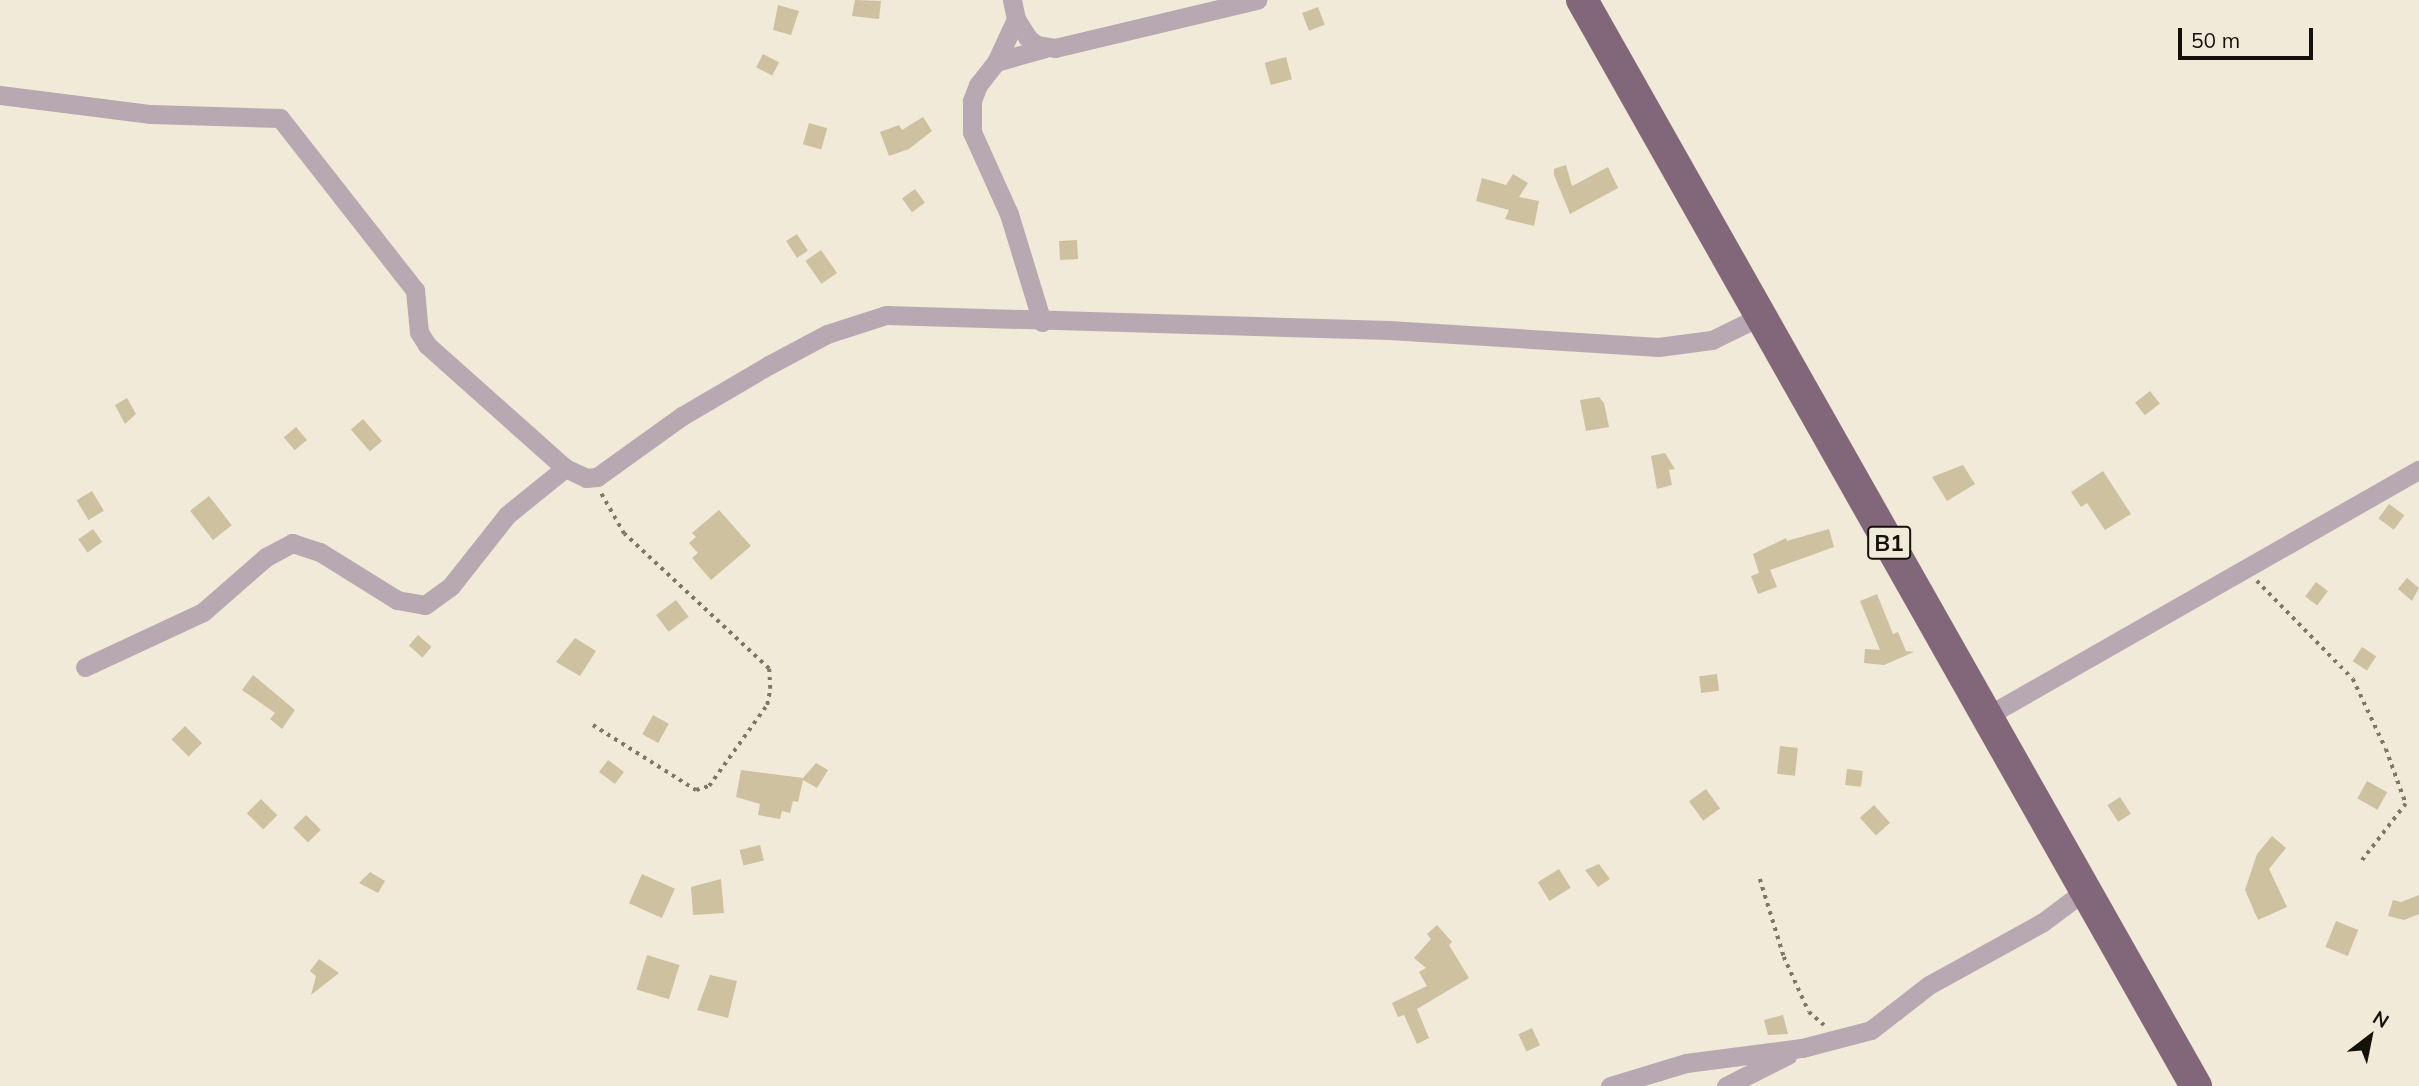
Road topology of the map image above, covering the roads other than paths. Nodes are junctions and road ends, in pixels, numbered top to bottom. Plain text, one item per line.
1 (1257, 0) edge
2 (1582, 0) edge
3 (1014, 9) edge
4 (1045, 48) junction
5 (996, 62) junction
6 (0, 95) edge
7 (1761, 316) junction
8 (1042, 322) junction
9 (565, 468) junction
10 (2419, 470) edge
11 (85, 667) dead end
12 (1987, 716) junction
13 (2086, 890) junction
14 (1802, 1048) junction
15 (1611, 1086) edge
16 (1726, 1086) edge
17 (2196, 1086) edge

1 - 4 street
2 - 7 highway, B1
3 - 4 street
3 - 5 street
4 - 5 street
5 - 8 street
6 - 9 street
7 - 8 street
7 - 12 highway, B1
8 - 9 street
9 - 11 street
10 - 12 street
12 - 13 highway, B1
13 - 14 street
13 - 17 highway, B1
14 - 15 street
14 - 16 street

